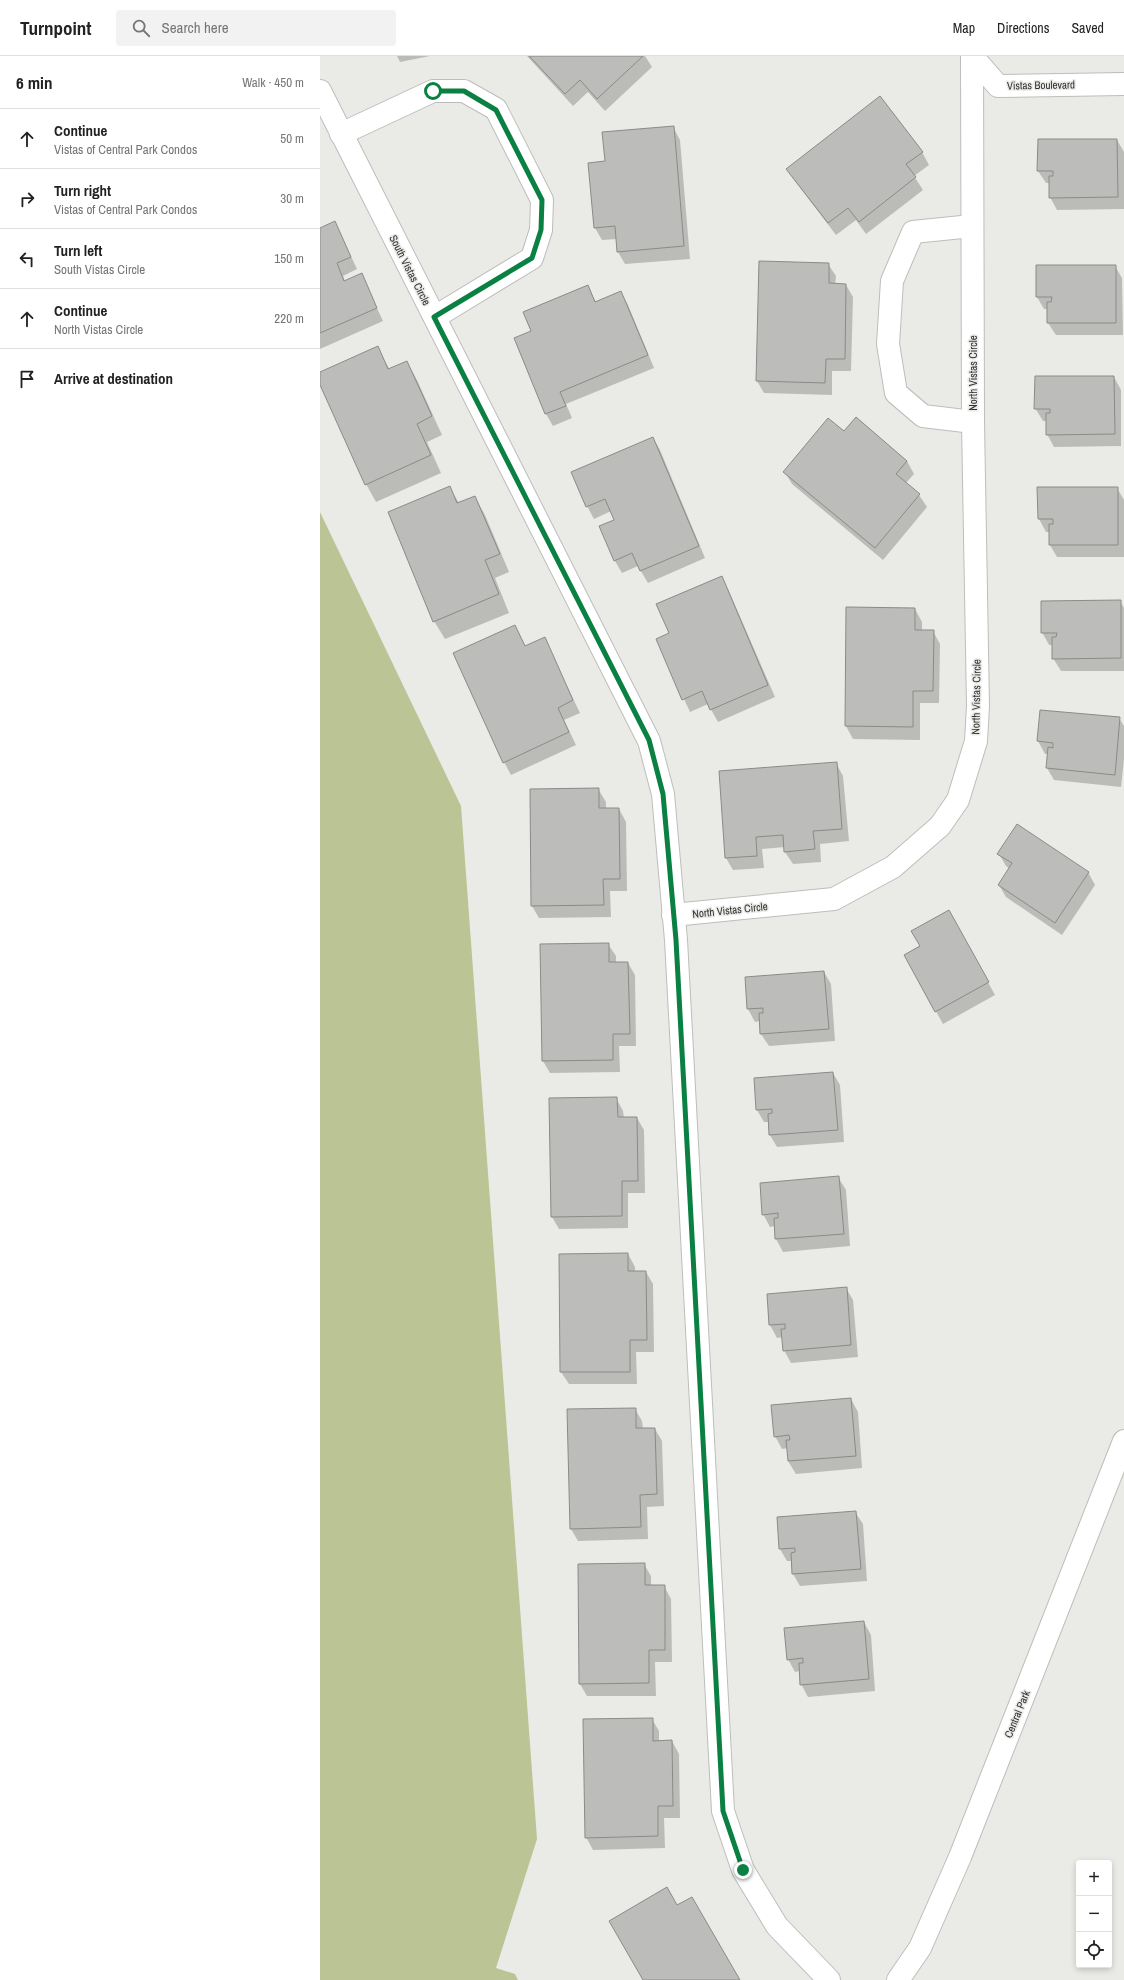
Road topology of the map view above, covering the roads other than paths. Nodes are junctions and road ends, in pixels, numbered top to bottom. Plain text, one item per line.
1 (972, 56) edge
2 (1124, 84) edge
3 (320, 92) edge
4 (341, 134) junction
5 (972, 226) junction
6 (434, 317) junction
7 (973, 422) junction
8 (673, 915) junction
9 (1124, 1441) edge
10 (829, 1980) edge
11 (898, 1980) edge

1 - 2 street, Vistas Boulevard
1 - 5 street, North Vistas Circle
3 - 4 street, South Vistas Circle
4 - 6 street, South Vistas Circle
4 - 6 street
5 - 7 street, North Vistas Circle
5 - 7 street
6 - 8 street, South Vistas Circle
7 - 8 street, North Vistas Circle
8 - 10 street
9 - 11 street, Central Park

